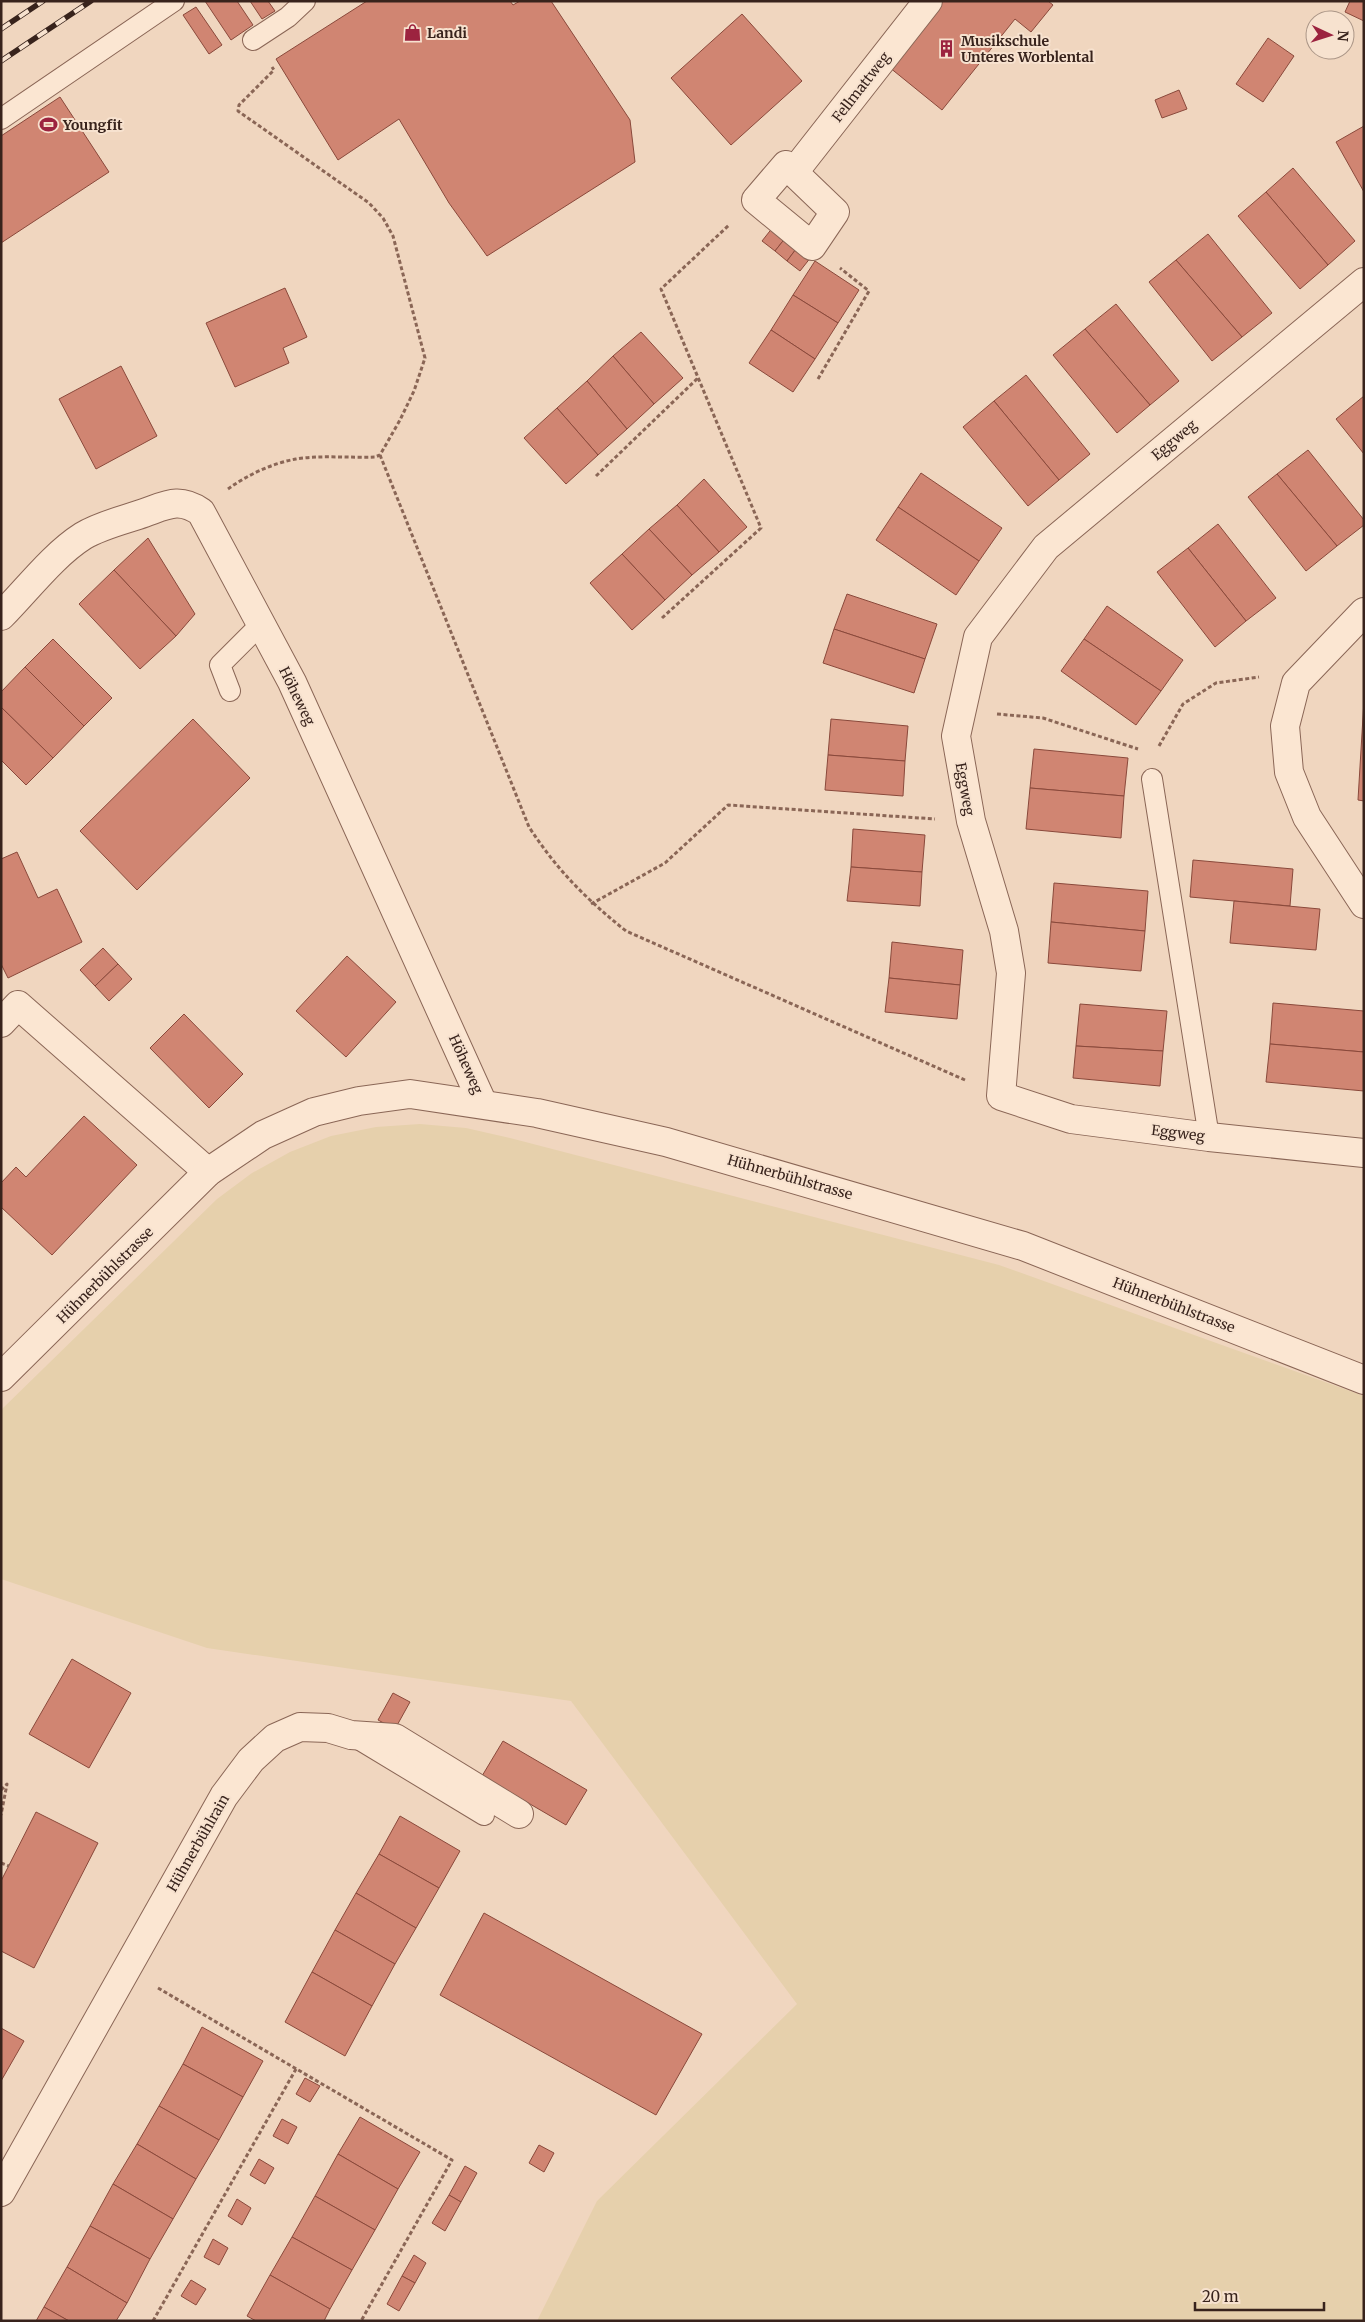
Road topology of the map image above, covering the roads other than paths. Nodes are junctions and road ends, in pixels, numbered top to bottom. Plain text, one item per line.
1 (174, 1) edge
2 (305, 1) edge
3 (928, 1) edge
4 (253, 40) dead end
5 (1, 119) edge
6 (794, 172) junction
7 (1364, 282) edge
8 (1364, 612) edge
9 (1, 616) edge
10 (260, 624) junction
11 (230, 691) dead end
12 (1152, 779) road end
13 (1364, 904) edge
14 (1, 1023) edge
15 (484, 1104) junction
16 (1209, 1137) junction
17 (1364, 1153) edge
18 (208, 1172) junction
19 (1, 1377) edge
20 (1364, 1380) edge
21 (351, 1735) junction
22 (519, 1814) dead end
23 (484, 1815) dead end
24 (1, 2192) edge

1 - 5 lane
2 - 4 lane
3 - 6 street, Fellmattweg
6 - 6 street
7 - 16 street, Eggweg
8 - 13 street
9 - 10 street, Höheweg
10 - 11 lane
10 - 15 street, Höheweg
12 - 16 lane
14 - 18 street
15 - 18 street, Hühnerbühlstrasse
15 - 20 street, Hühnerbühlstrasse
16 - 17 street, Eggweg
18 - 19 street, Hühnerbühlstrasse
21 - 22 street, Hühnerbühlrain
21 - 23 lane
21 - 24 street, Hühnerbühlrain

